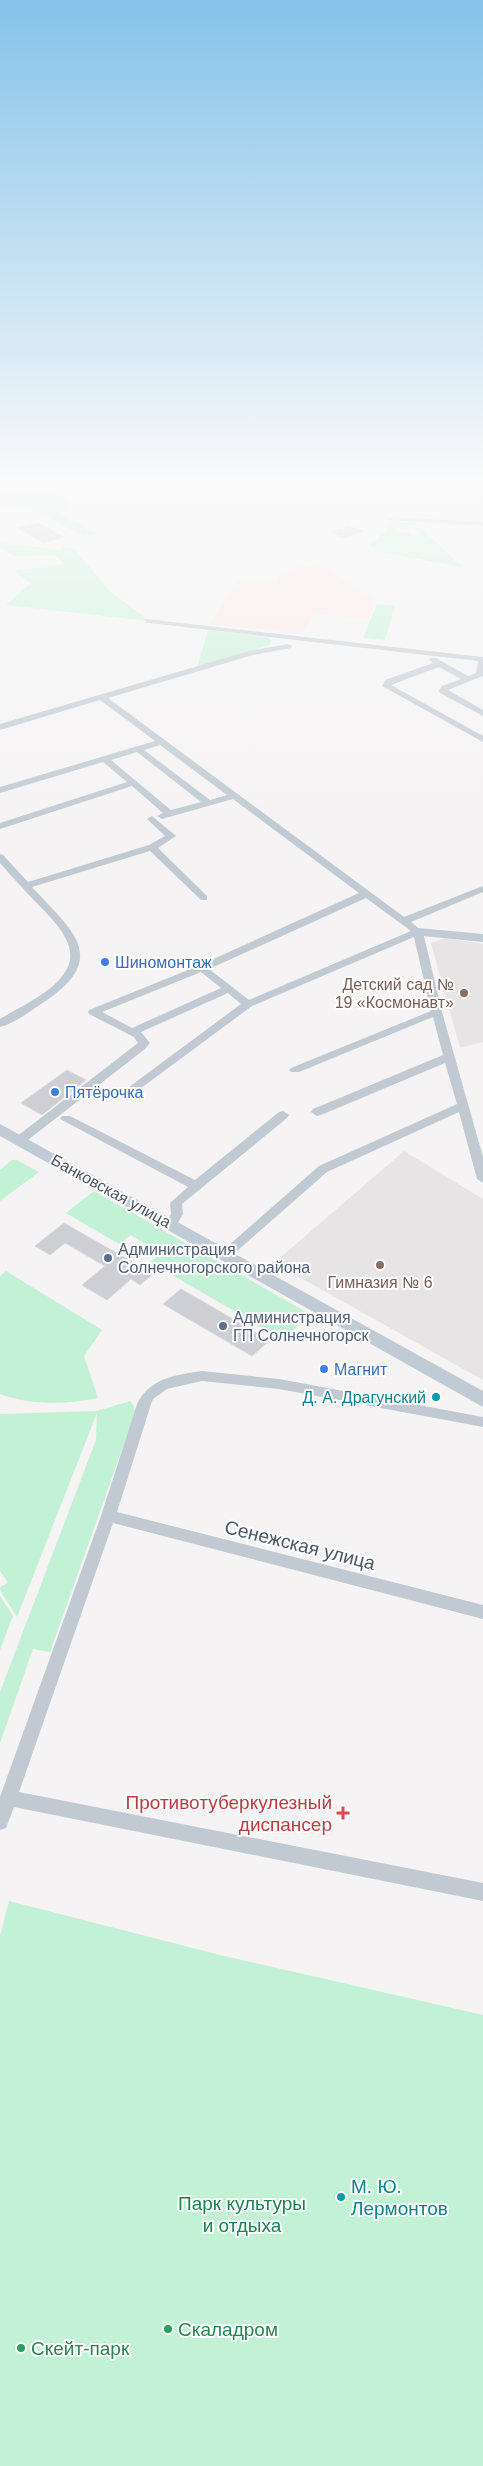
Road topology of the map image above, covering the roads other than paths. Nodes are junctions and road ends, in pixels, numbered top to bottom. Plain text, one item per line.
1 (149, 620) dead end
2 (262, 634) junction
3 (278, 641) junction
4 (291, 641) junction
5 (252, 652) junction
6 (434, 655) junction
7 (483, 659) edge
8 (439, 664) junction
9 (468, 679) junction
10 (101, 697) junction
11 (483, 713) edge
12 (0, 727) edge
13 (483, 731) edge
14 (474, 734) junction
15 (483, 739) edge
16 (161, 742) junction
17 (138, 749) junction
18 (105, 759) junction
19 (133, 783) junction
20 (0, 790) edge
21 (233, 796) junction
22 (208, 803) junction
23 (170, 814) junction
24 (0, 826) edge
25 (152, 847) junction
26 (0, 857) edge
27 (26, 886) junction
28 (483, 890) edge
29 (366, 894) junction
30 (204, 898) dead end
31 (404, 922) junction
32 (418, 932) junction
33 (483, 938) edge
34 (202, 968) junction
35 (228, 989) junction
36 (248, 1004) junction
37 (437, 1012) junction
38 (0, 1024) edge
39 (132, 1032) junction
40 (449, 1057) junction
41 (295, 1070) dead end
42 (129, 1093) dead end
43 (462, 1106) junction
44 (317, 1112) dead end
45 (284, 1115) dead end
46 (66, 1119) dead end
47 (0, 1129) edge
48 (20, 1140) junction
49 (483, 1179) edge
50 (196, 1186) junction
51 (171, 1225) junction
52 (225, 1255) junction
53 (483, 1400) edge
54 (483, 1422) edge
55 (108, 1516) junction
56 (483, 1612) edge
57 (8, 1798) junction
58 (0, 1822) edge
59 (483, 1892) edge

1 - 2 street
2 - 3 street
2 - 4 street
3 - 4 street
3 - 5 street
4 - 5 street
4 - 6 street
5 - 10 street
6 - 7 street
6 - 8 street
7 - 9 street
8 - 9 street
8 - 14 street
9 - 11 street
10 - 12 street
10 - 16 street
13 - 14 street
14 - 15 street
16 - 17 street
16 - 21 street
17 - 18 street
17 - 22 street
18 - 19 street
18 - 20 street
19 - 23 street
19 - 24 street
21 - 22 street
21 - 29 street
22 - 23 street
23 - 25 street
25 - 27 street
25 - 30 street
26 - 27 street
27 - 38 street
28 - 31 street
29 - 31 street
29 - 34 street
31 - 32 street
32 - 33 street
32 - 36 street
32 - 37 street
34 - 35 street
34 - 39 street
35 - 36 street
35 - 39 street
36 - 42 street
37 - 40 street
37 - 41 street
39 - 48 street
40 - 43 street
40 - 44 street
43 - 49 street
43 - 52 street
45 - 50 street
46 - 50 street
47 - 48 street, Банковская улица
48 - 51 street, Банковская улица
50 - 51 street
51 - 52 street, Банковская улица
52 - 53 street, Банковская улица
54 - 55 street
55 - 56 street, Сенежская улица
55 - 57 street
57 - 58 street
57 - 59 street

